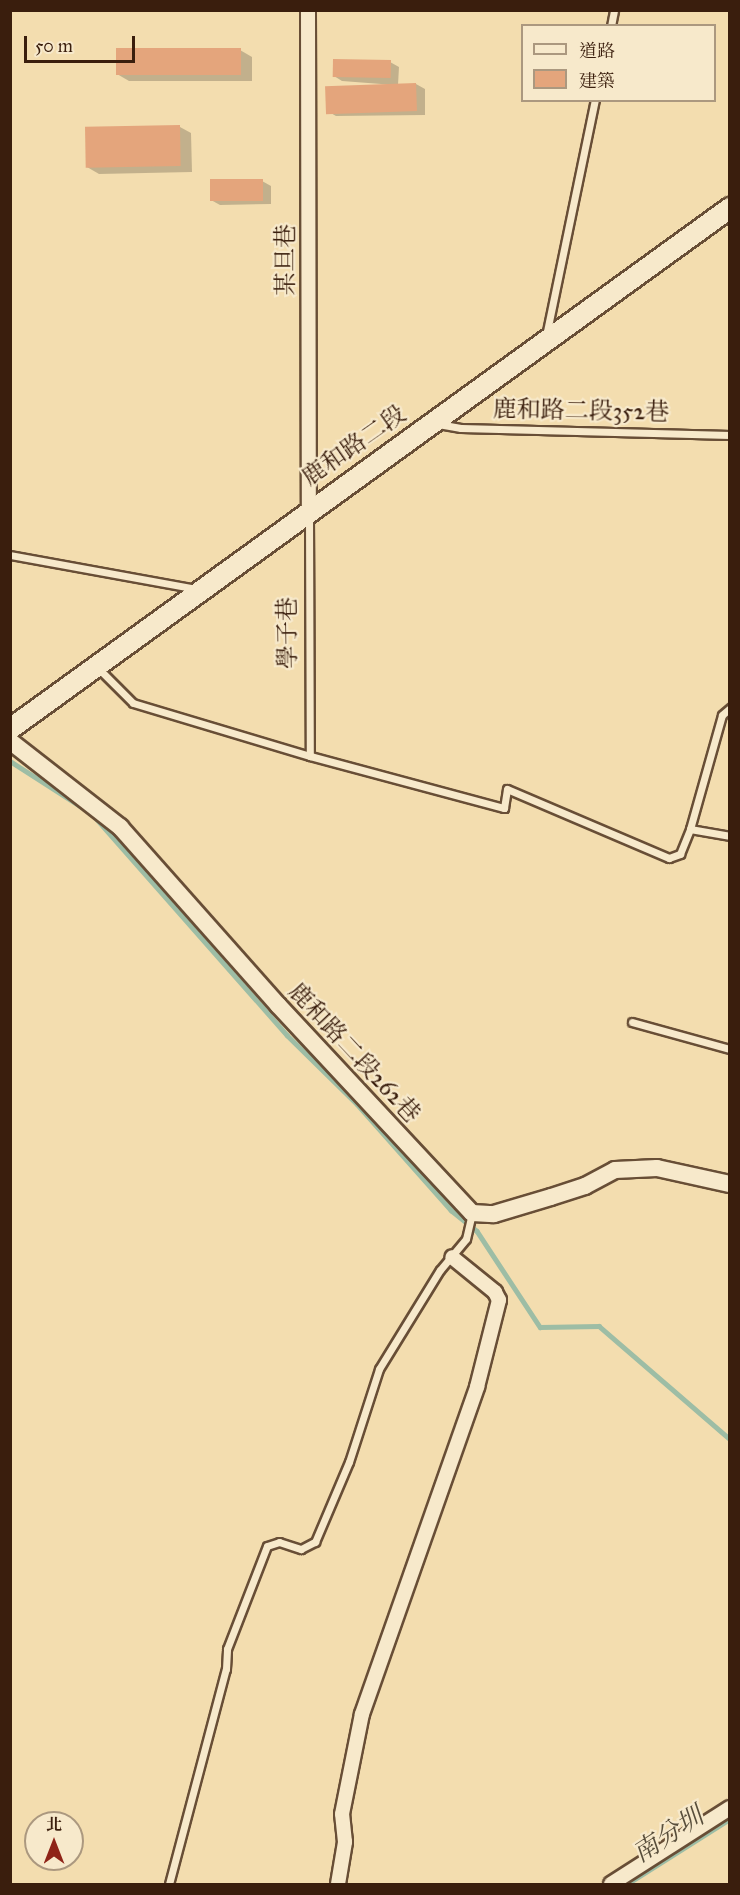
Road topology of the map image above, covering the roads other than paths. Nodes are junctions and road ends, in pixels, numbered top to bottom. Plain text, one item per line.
1 (308, 10) edge
2 (595, 102) edge
3 (729, 208) edge
4 (546, 338) junction
5 (432, 423) junction
6 (729, 435) edge
7 (309, 509) junction
8 (10, 555) edge
9 (205, 589) junction
10 (96, 666) junction
11 (729, 708) edge
12 (10, 729) edge
13 (10, 741) edge
14 (310, 756) junction
15 (690, 829) junction
16 (729, 836) edge
17 (632, 1022) dead end
18 (729, 1049) edge
19 (729, 1184) edge
20 (472, 1213) junction
21 (452, 1257) junction
22 (729, 1808) edge
23 (169, 1884) edge
24 (338, 1884) edge
25 (610, 1884) edge

1 - 7 street, 某旦巷
2 - 4 lane
3 - 4 main road, 鹿和路二段
4 - 5 main road, 鹿和路二段
5 - 6 lane, 鹿和路二段352巷
5 - 7 main road, 鹿和路二段
7 - 9 main road, 鹿和路二段
7 - 14 lane, 學子巷
8 - 9 lane
9 - 10 main road, 鹿和路二段
10 - 12 main road, 鹿和路二段
10 - 14 lane
11 - 15 lane
13 - 20 street, 鹿和路二段262巷
14 - 15 lane
15 - 16 lane
17 - 18 lane
19 - 20 street
20 - 21 lane
21 - 23 lane
21 - 24 street
22 - 25 street

